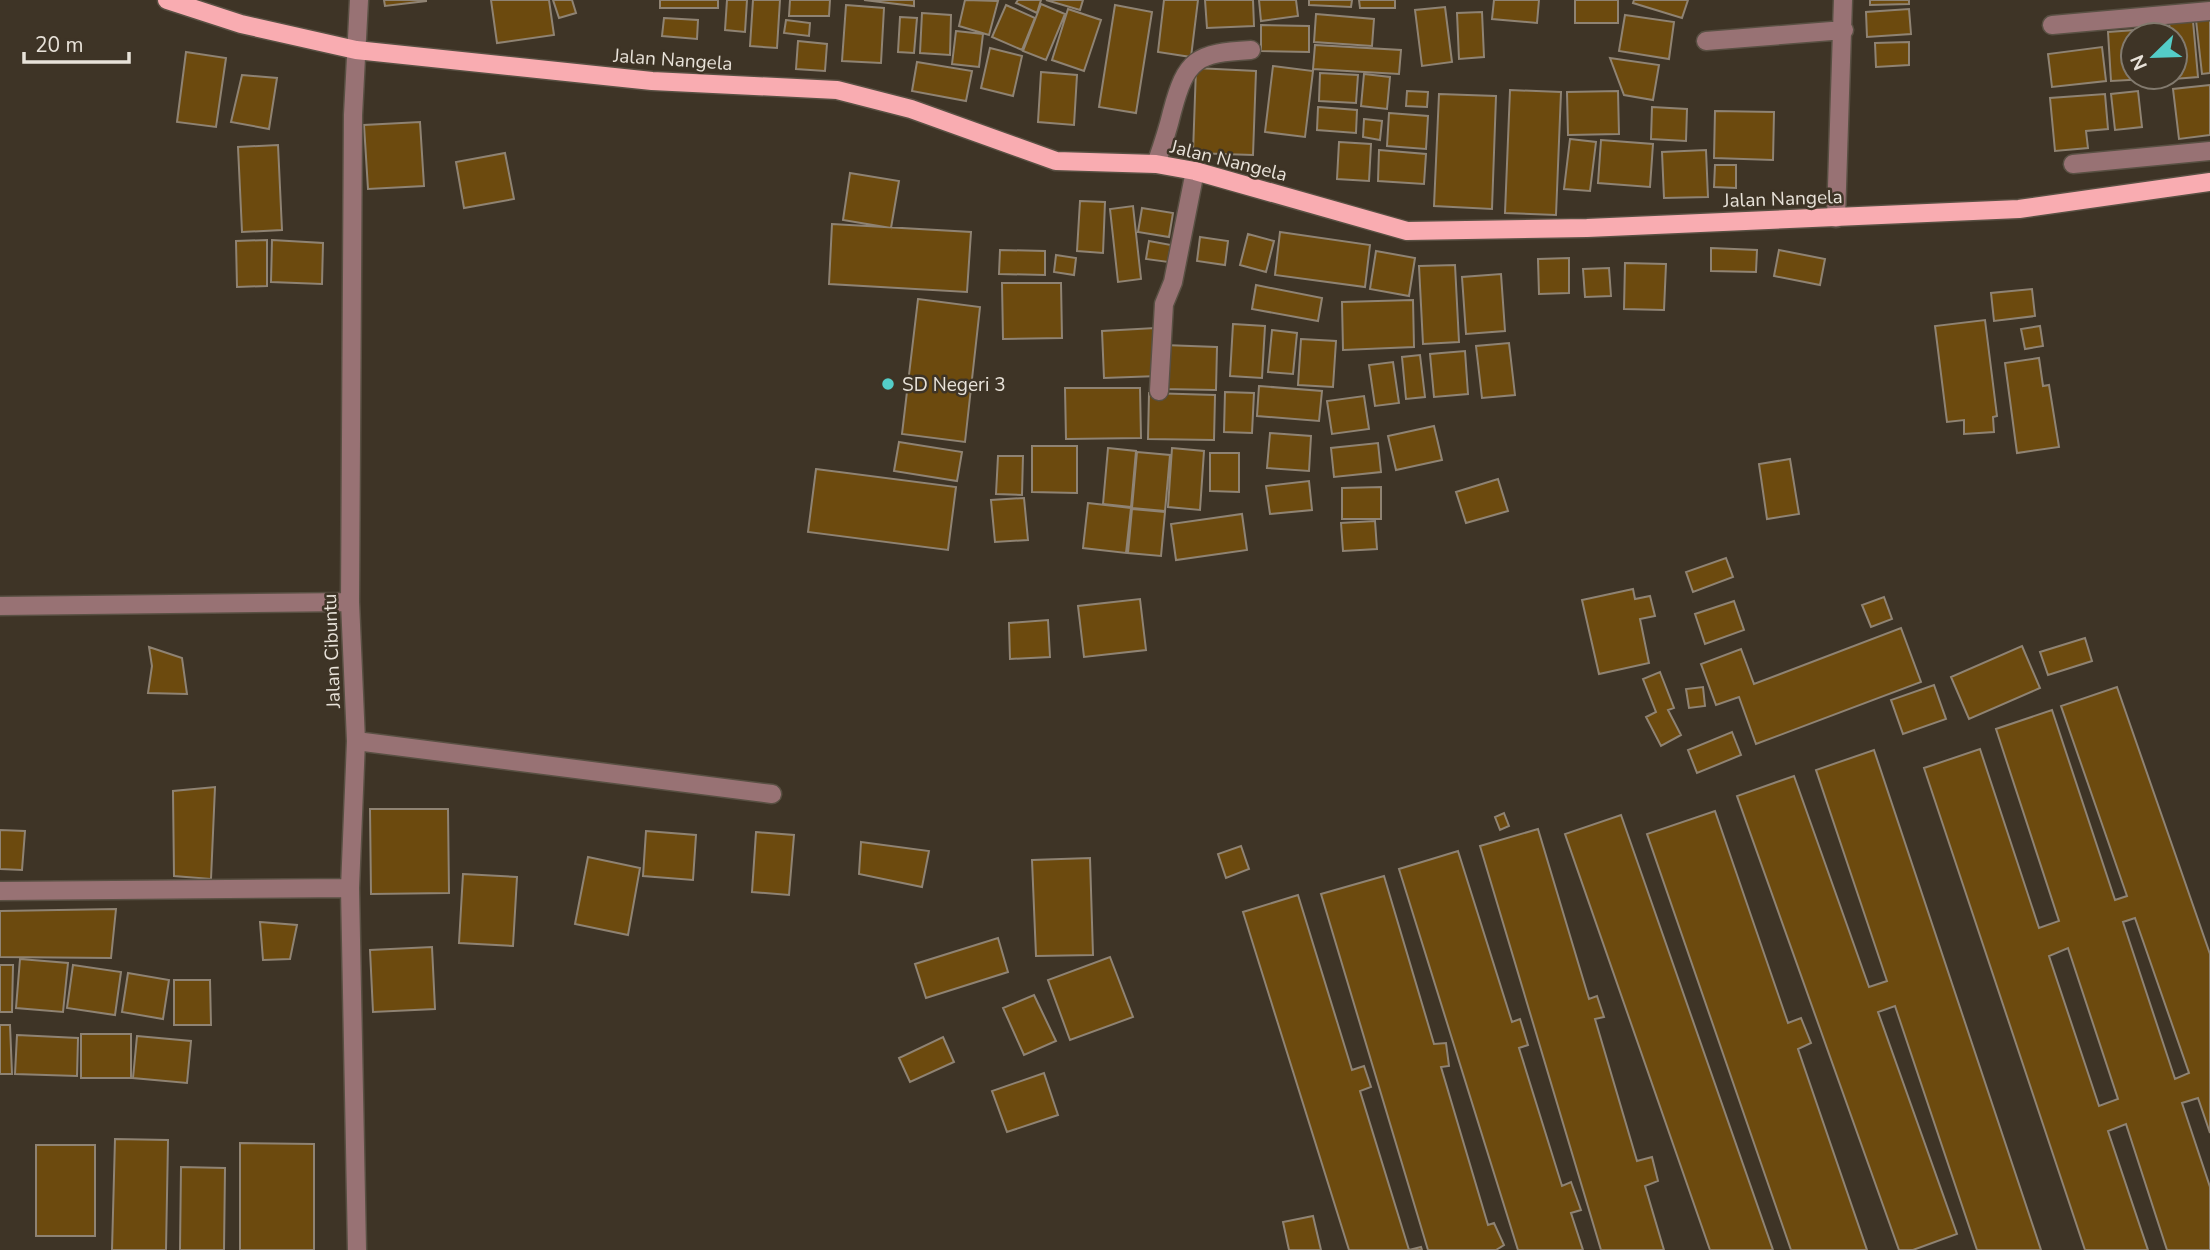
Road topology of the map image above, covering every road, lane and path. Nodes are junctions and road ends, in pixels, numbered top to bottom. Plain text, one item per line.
1 (167, 0) edge
2 (359, 0) edge
3 (1843, 0) edge
4 (2208, 7) edge
5 (2052, 24) dead end
6 (1844, 30) junction
7 (1706, 41) dead end
8 (356, 50) junction
9 (1251, 50) dead end
10 (2210, 151) edge
11 (1156, 164) junction
12 (2073, 164) dead end
13 (1195, 171) junction
14 (2210, 182) edge
15 (1836, 218) junction
16 (1159, 391) dead end
17 (350, 602) junction
18 (0, 606) edge
19 (356, 741) junction
20 (772, 794) dead end
21 (351, 888) junction
22 (0, 891) edge
23 (357, 1250) edge

1 - 8 main road, Jalan Nangela
2 - 8 street, Jalan Cibuntu
3 - 6 street
4 - 5 street
6 - 7 street
6 - 15 street
8 - 11 main road, Jalan Nangela
8 - 17 street, Jalan Cibuntu
9 - 11 street
10 - 12 street
11 - 13 main road, Jalan Nangela
13 - 15 main road, Jalan Nangela
13 - 16 street
14 - 15 main road, Jalan Nangela
17 - 18 street
17 - 19 street, Jalan Cibuntu
19 - 20 street
19 - 21 street, Jalan Cibuntu
21 - 22 street
21 - 23 street, Jalan Cibuntu

